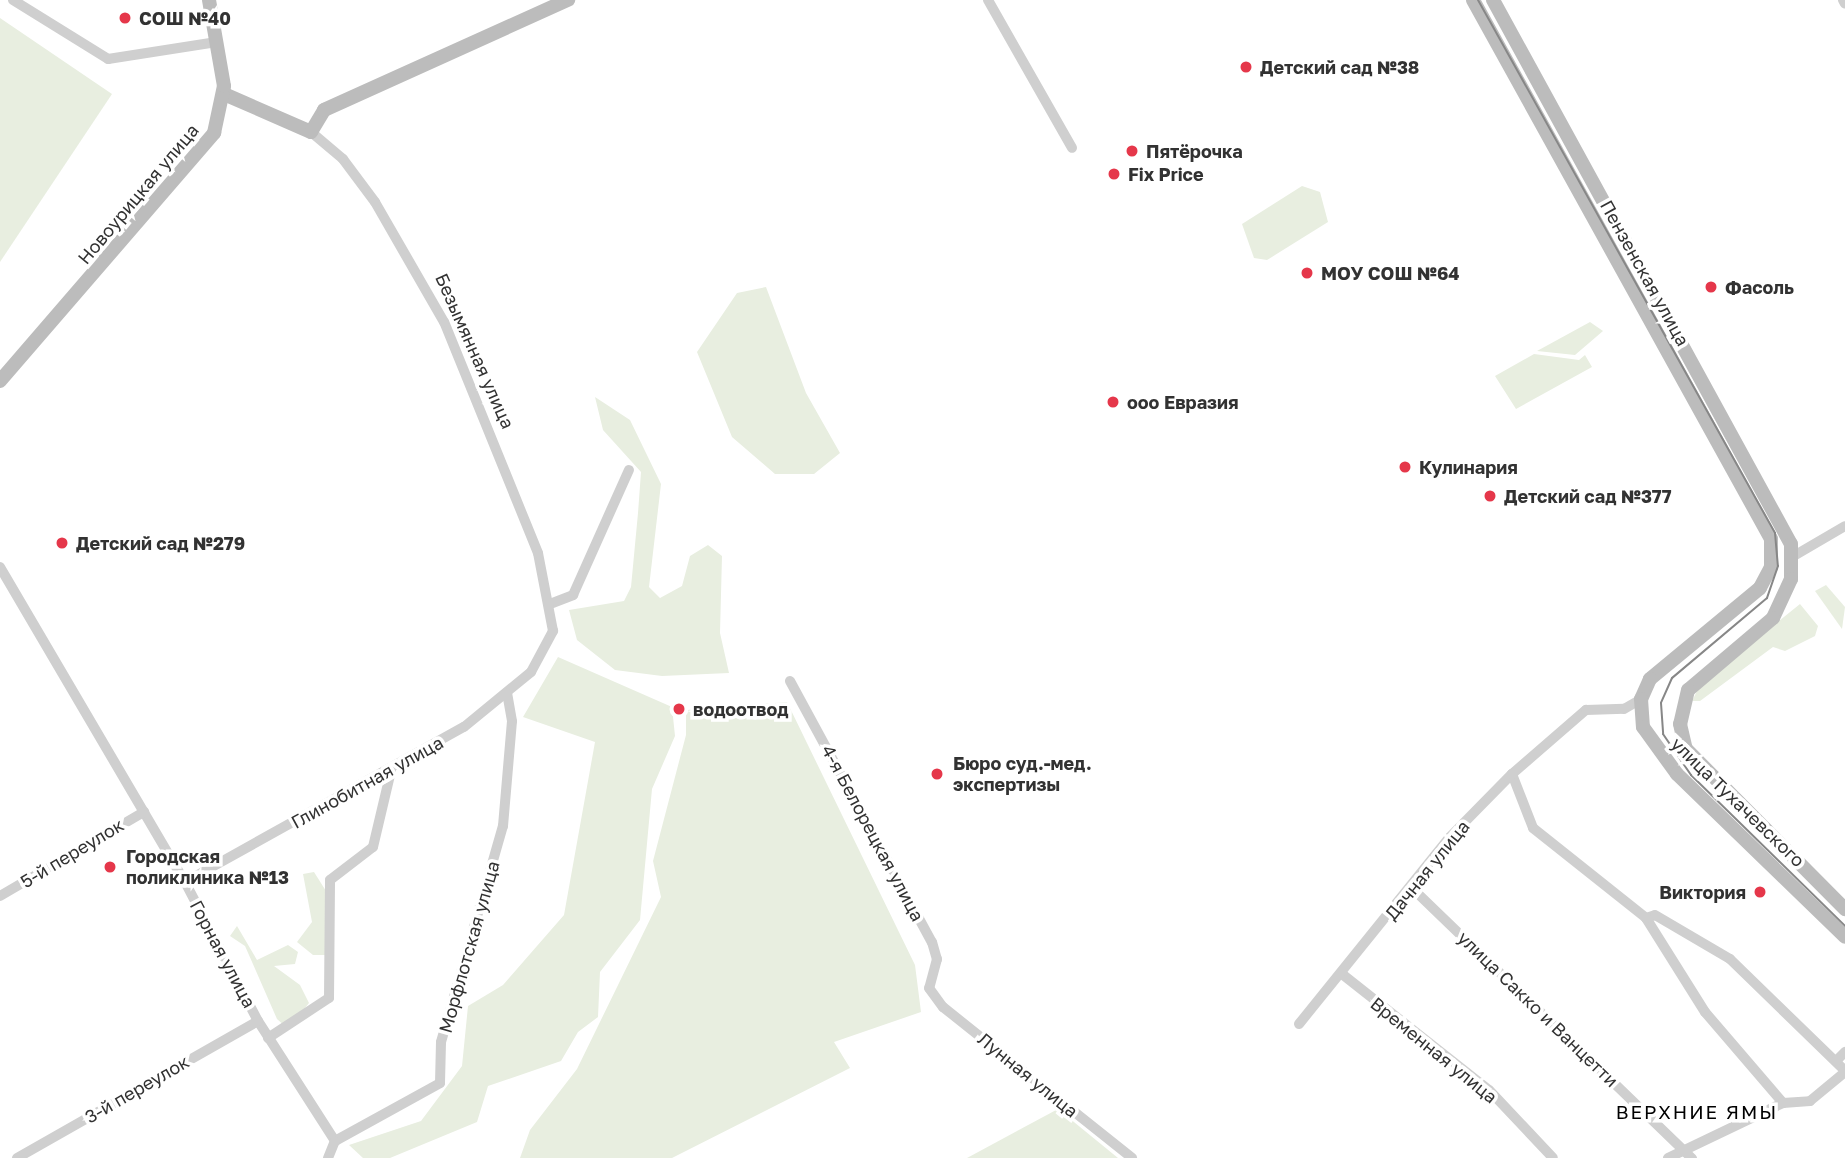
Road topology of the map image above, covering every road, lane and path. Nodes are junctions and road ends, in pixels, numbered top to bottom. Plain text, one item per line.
1 (13, 0) edge
2 (209, 0) edge
3 (568, 0) edge
4 (988, 0) edge
5 (1473, 0) edge
6 (1493, 0) edge
7 (217, 42) junction
8 (224, 94) junction
9 (310, 132) junction
10 (1072, 148) dead end
11 (0, 381) edge
12 (629, 471) dead end
13 (1845, 526) edge
14 (1792, 561) junction
15 (1771, 566) junction
16 (0, 568) edge
17 (550, 604) junction
18 (790, 681) dead end
19 (507, 693) junction
20 (1641, 699) junction
21 (391, 771) junction
22 (1512, 774) junction
23 (144, 812) junction
24 (185, 882) junction
25 (1413, 889) junction
26 (0, 895) edge
27 (1845, 909) edge
28 (1646, 918) junction
29 (1845, 937) edge
30 (1342, 974) junction
31 (929, 988) joint
32 (258, 1021) junction
33 (1299, 1024) dead end
34 (268, 1038) junction
35 (1845, 1052) edge
36 (1836, 1060) junction
37 (1845, 1072) edge
38 (1783, 1103) junction
39 (335, 1141) junction
40 (1683, 1149) junction
41 (17, 1158) edge
42 (328, 1158) edge
43 (1132, 1158) edge
44 (1553, 1158) edge
45 (1668, 1158) edge
46 (1692, 1158) edge

1 - 7 street
2 - 7 main road, Новоурицкая улица
3 - 9 main road
4 - 10 street
5 - 15 main road, Пензенская улица
6 - 14 main road, Пензенская улица
7 - 8 main road, Новоурицкая улица
8 - 9 main road, Безымянная улица
8 - 11 main road, Новоурицкая улица
9 - 17 street, Безымянная улица
12 - 17 street
13 - 14 street
14 - 15 main road
14 - 27 main road, улица Тухачевского
15 - 20 main road
16 - 23 street, Горная улица
17 - 19 street, Безымянная улица
18 - 31 street, 4-я Белорецкая улица
19 - 21 street, Глинобитная улица
19 - 39 street, Морфлотская улица
20 - 22 street, Дачная улица
20 - 29 main road, улица Тухачевского
21 - 24 street, Глинобитная улица
21 - 34 street
22 - 25 street, Дачная улица
22 - 28 street
23 - 24 street, Горная улица
23 - 26 street, 5-й переулок
24 - 32 street, Горная улица
25 - 30 street, Дачная улица
25 - 40 street, улица Сакко и Ванцетти
28 - 36 street
28 - 38 street
30 - 33 street, Дачная улица
30 - 44 street, Временная улица
31 - 43 street, Лунная улица
32 - 34 street, Горная улица
32 - 41 street, 3-й переулок
34 - 39 street, Горная улица
35 - 36 street
36 - 37 street
37 - 38 street
38 - 40 street
39 - 42 street
40 - 45 street
40 - 46 street, улица Сакко и Ванцетти

